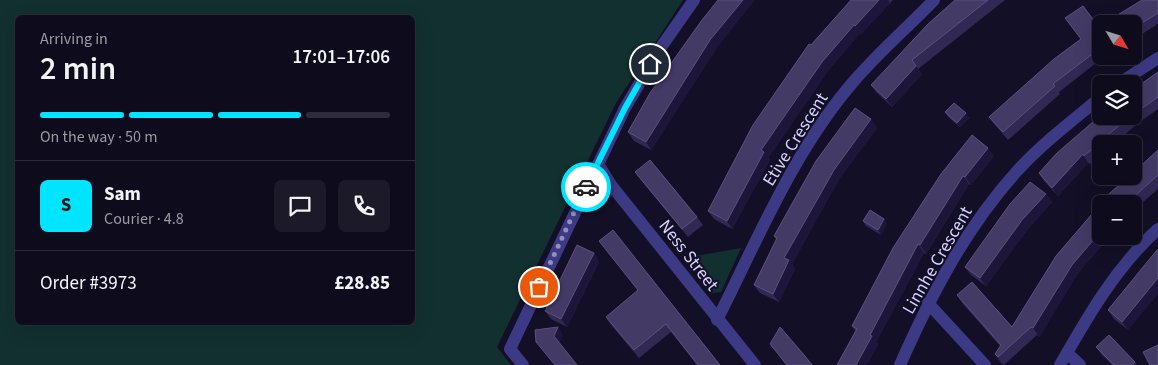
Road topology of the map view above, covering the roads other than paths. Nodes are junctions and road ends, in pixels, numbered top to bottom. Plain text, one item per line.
1 (694, 0) edge
2 (934, 0) edge
3 (1158, 58) edge
4 (1129, 75) edge
5 (1092, 104) edge
6 (598, 164) junction
7 (1158, 229) edge
8 (928, 303) junction
9 (717, 320) junction
10 (1067, 353) junction
11 (523, 365) edge
12 (754, 365) edge
13 (900, 365) edge
14 (985, 365) edge
15 (1060, 365) edge
16 (1080, 365) edge

1 - 6 street
2 - 9 street, Etive Crescent
3 - 4 street
5 - 8 street, Linnhe Crescent
6 - 9 street, Ness Street
6 - 11 street
7 - 10 street
8 - 13 street, Linnhe Crescent
8 - 14 street
9 - 12 street, Ness Street
10 - 15 street
10 - 16 street

